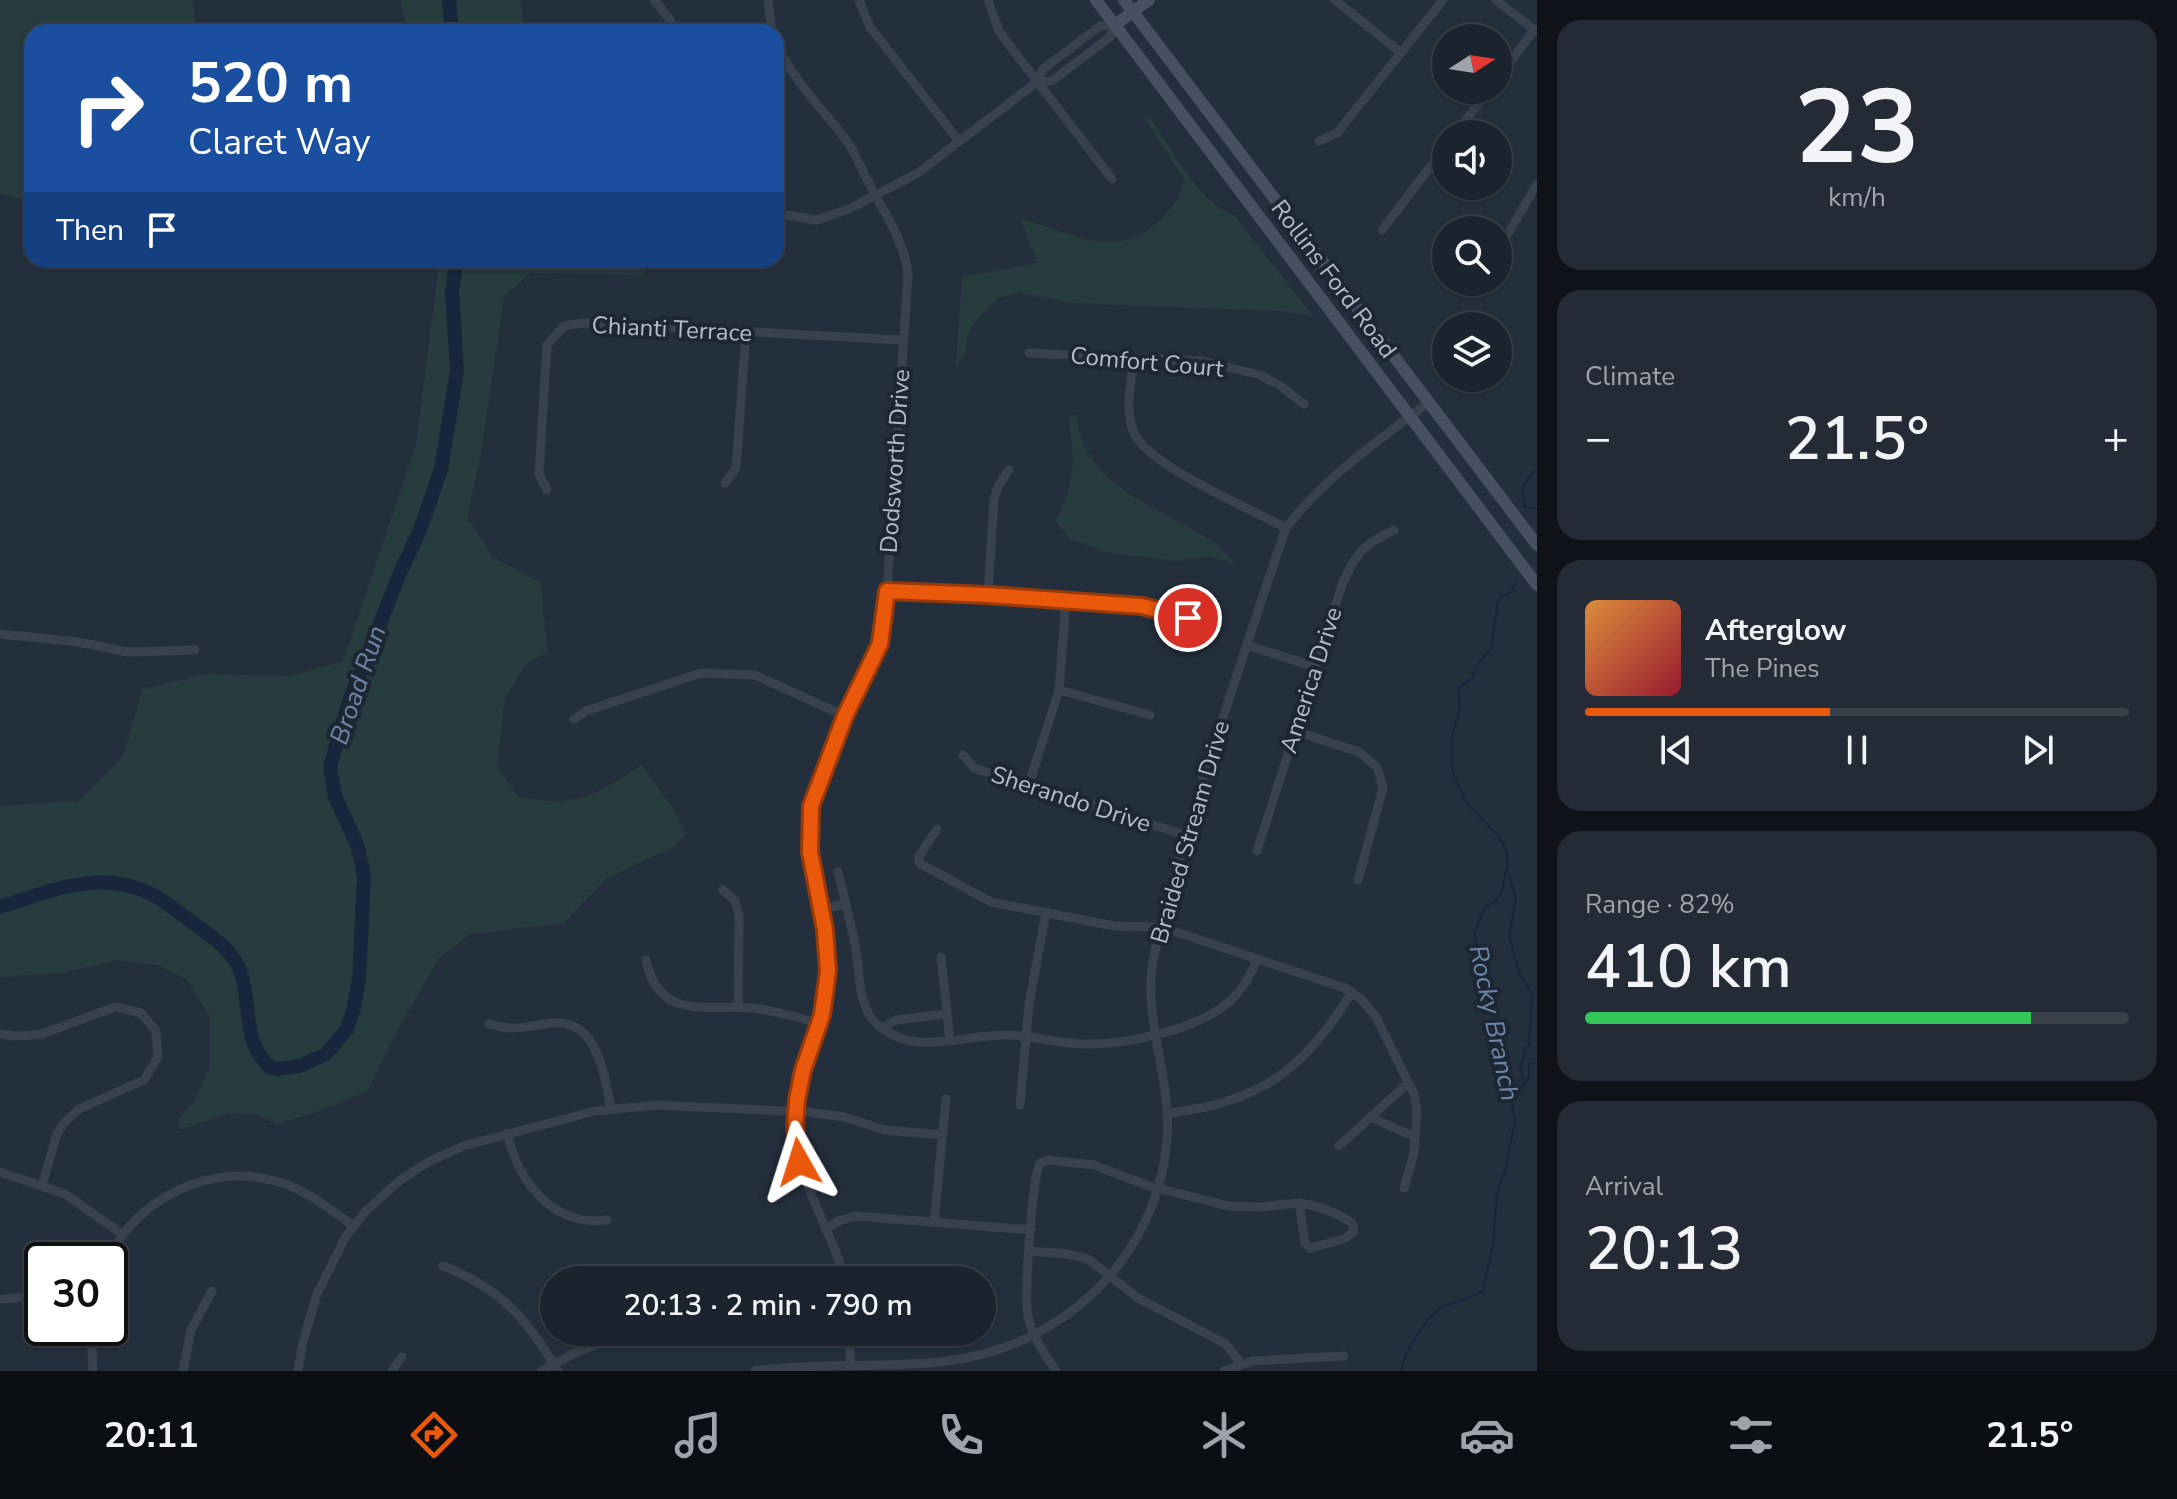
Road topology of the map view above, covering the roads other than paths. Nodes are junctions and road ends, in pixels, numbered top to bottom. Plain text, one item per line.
1 (654, 0) edge
2 (768, 0) edge
3 (859, 0) edge
4 (988, 0) edge
5 (1096, 0) edge
6 (1124, 0) edge
7 (1149, 0) edge
8 (1335, 0) edge
9 (1443, 0) edge
10 (1496, 0) edge
11 (1133, 12) junction
12 (672, 24) edge
13 (771, 24) edge
14 (1115, 25) junction
15 (1536, 31) edge
16 (1400, 52) junction
17 (784, 60) edge
18 (1512, 61) edge
19 (1037, 82) junction
20 (1478, 104) edge
21 (1466, 120) edge
22 (958, 140) junction
23 (1319, 141) dead end
24 (1432, 164) edge
25 (1112, 179) dead end
26 (1537, 184) edge
27 (875, 195) junction
28 (784, 214) edge
29 (1512, 227) edge
30 (1382, 230) dead end
31 (746, 333) junction
32 (903, 340) junction
33 (1029, 353) dead end
34 (1134, 359) junction
35 (1429, 402) junction
36 (1304, 404) dead end
37 (1410, 416) junction
38 (1009, 470) dead end
39 (725, 483) dead end
40 (547, 490) dead end
41 (1286, 528) junction
42 (1394, 530) dead end
43 (1537, 545) edge
44 (1537, 585) edge
45 (887, 591) junction
46 (988, 595) junction
47 (1066, 601) junction
48 (1207, 615) dead end
49 (0, 634) edge
50 (1247, 645) junction
51 (195, 650) dead end
52 (1315, 667) junction
53 (1059, 690) junction
54 (1150, 715) dead end
55 (845, 716) junction
56 (574, 719) dead end
57 (1295, 731) junction
58 (963, 755) dead end
59 (1028, 787) junction
60 (937, 829) dead end
61 (1185, 835) junction
62 (1257, 851) dead end
63 (838, 872) dead end
64 (1358, 880) dead end
65 (723, 890) dead end
66 (846, 904) junction
67 (821, 909) junction
68 (1046, 912) junction
69 (1161, 927) junction
70 (941, 957) dead end
71 (1257, 959) junction
72 (646, 960) dead end
73 (1352, 992) junction
74 (738, 1007) junction
75 (947, 1014) junction
76 (819, 1023) junction
77 (489, 1024) dead end
78 (883, 1028) junction
79 (0, 1034) edge
80 (1153, 1034) junction
81 (1025, 1037) junction
82 (950, 1041) junction
83 (1408, 1083) junction
84 (946, 1099) dead end
85 (1020, 1105) dead end
86 (611, 1108) junction
87 (795, 1112) junction
88 (1168, 1113) junction
89 (1370, 1117) junction
90 (507, 1133) junction
91 (943, 1135) junction
92 (1415, 1137) junction
93 (1339, 1146) dead end
94 (0, 1172) edge
95 (42, 1185) junction
96 (1158, 1188) junction
97 (1404, 1188) dead end
98 (1299, 1203) junction
99 (607, 1220) dead end
100 (934, 1222) junction
101 (354, 1226) junction
102 (826, 1229) junction
103 (1031, 1230) junction
104 (122, 1234) junction
105 (117, 1242) edge
106 (1030, 1251) junction
107 (443, 1266) dead end
108 (840, 1266) edge
109 (1110, 1276) junction
110 (212, 1291) dead end
111 (24, 1297) edge
112 (3, 1299) dead end
113 (1034, 1335) junction
114 (92, 1346) edge
115 (599, 1346) edge
116 (849, 1346) edge
117 (1344, 1356) dead end
118 (402, 1357) dead end
119 (1241, 1364) junction
120 (851, 1366) junction
121 (555, 1367) edge
122 (93, 1371) edge
123 (183, 1371) edge
124 (298, 1371) edge
125 (392, 1371) edge
126 (541, 1371) edge
127 (755, 1371) edge
128 (1056, 1371) edge
129 (1224, 1371) edge

1 - 12 street
2 - 13 street
3 - 22 street
4 - 19 street
5 - 14 main road, Rollins Ford Road
6 - 11 main road, Rollins Ford Road
7 - 11 main road
8 - 16 street
9 - 16 street
10 - 15 street
11 - 14 main road
11 - 35 main road, Rollins Ford Road
14 - 19 street
14 - 37 main road, Rollins Ford Road
15 - 18 street
16 - 23 street
17 - 27 street, Dodsworth Drive
19 - 22 street
19 - 25 street
20 - 21 street
22 - 27 street
24 - 30 street
26 - 29 street
27 - 28 street
27 - 32 street, Dodsworth Drive
31 - 32 street, Chianti Terrace
31 - 39 street
31 - 40 street, Chianti Terrace
32 - 45 street, Dodsworth Drive
33 - 34 street, Comfort Court
34 - 36 street, Comfort Court
34 - 41 street
35 - 37 street, Braided Stream Drive
35 - 43 main road, Rollins Ford Road
37 - 41 street, Braided Stream Drive
37 - 44 main road, Rollins Ford Road
38 - 46 street
41 - 50 street, Braided Stream Drive
42 - 52 street, America Drive
45 - 46 street
45 - 55 street, Dodsworth Drive
46 - 47 street
47 - 48 street
47 - 53 street
49 - 51 street
50 - 52 street
50 - 61 street, Braided Stream Drive
52 - 57 street, America Drive
53 - 54 street
53 - 59 street
55 - 56 street
55 - 67 street, Dodsworth Drive
57 - 62 street, America Drive
57 - 64 street
58 - 59 street, Sherando Drive
59 - 61 street, Sherando Drive
60 - 68 street
61 - 69 street, Braided Stream Drive
63 - 66 street
65 - 74 street
66 - 67 street
66 - 78 street
67 - 76 street, Dodsworth Drive
68 - 69 street
68 - 81 street
69 - 71 street
69 - 80 street, Braided Stream Drive
70 - 75 street
71 - 73 street
71 - 80 street
72 - 74 street
73 - 83 street
73 - 88 street
74 - 76 street
75 - 78 street
75 - 82 street
76 - 87 street, Dodsworth Drive
77 - 86 street
78 - 82 street
79 - 95 street
80 - 81 street
80 - 88 street, Braided Stream Drive
81 - 82 street
81 - 85 street
83 - 89 street
83 - 92 street
84 - 91 street
86 - 87 street
86 - 90 street
87 - 91 street
87 - 102 street, Dodsworth Drive
88 - 96 street, Braided Stream Drive
89 - 92 street
89 - 93 street
90 - 99 street
90 - 101 street
91 - 100 street
92 - 97 street
94 - 95 street
95 - 104 street
96 - 98 street
96 - 103 street
96 - 109 street, Braided Stream Drive
98 - 98 street
100 - 102 street
100 - 103 street
101 - 104 street
101 - 124 street
102 - 108 street, Dodsworth Drive
103 - 106 street
104 - 105 street
106 - 109 street
106 - 113 street
107 - 121 street
109 - 113 street, Braided Stream Drive
109 - 119 street
110 - 123 street
111 - 112 street
113 - 120 street, Braided Stream Drive
113 - 128 street
114 - 122 street
115 - 121 street
116 - 120 street
117 - 119 street
118 - 125 street
119 - 129 street
120 - 127 street, Braided Stream Drive
121 - 126 street

